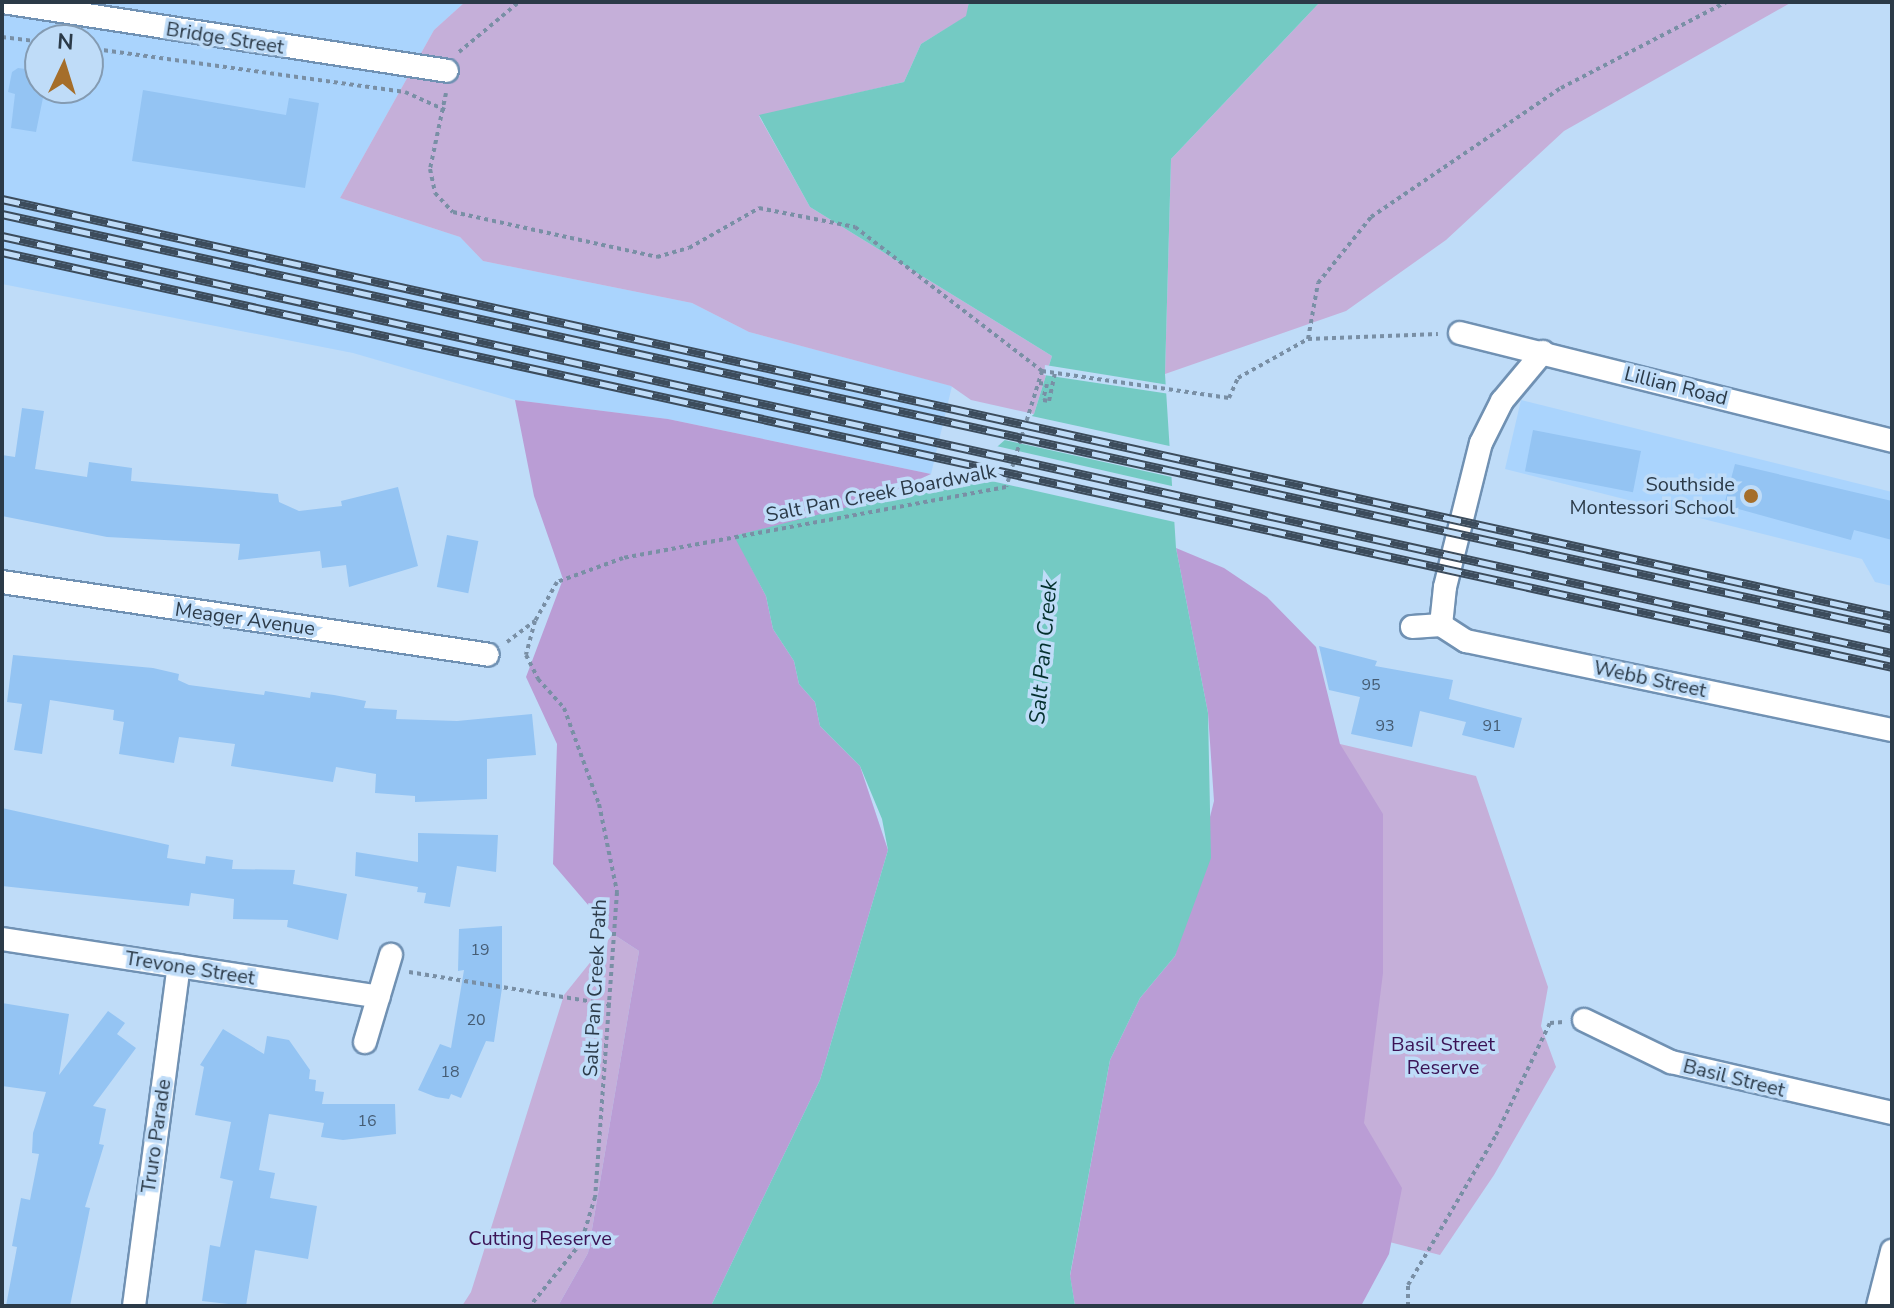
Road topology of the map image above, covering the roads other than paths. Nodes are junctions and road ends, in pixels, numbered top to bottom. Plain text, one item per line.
1 (3, 2) edge
2 (447, 71) road end
3 (1460, 333) road end
4 (1543, 352) junction
5 (1892, 441) edge
6 (2, 582) edge
7 (1441, 625) junction
8 (1412, 627) dead end
9 (488, 655) road end
10 (1892, 730) edge
11 (2, 939) edge
12 (389, 962) road end
13 (179, 966) junction
14 (379, 997) junction
15 (1584, 1020) road end
16 (365, 1042) dead end
17 (1892, 1113) edge
18 (1892, 1251) edge
19 (134, 1306) edge
20 (1878, 1306) edge

1 - 2 street, Bridge Street
3 - 4 street, Lillian Road
4 - 5 street, Lillian Road
4 - 7 street
6 - 9 street, Meager Avenue
7 - 8 street
7 - 10 street, Webb Street
11 - 13 street, Trevone Street
12 - 14 street
13 - 14 street, Trevone Street
13 - 19 street, Truro Parade
14 - 16 street
15 - 17 street, Basil Street
18 - 20 street

